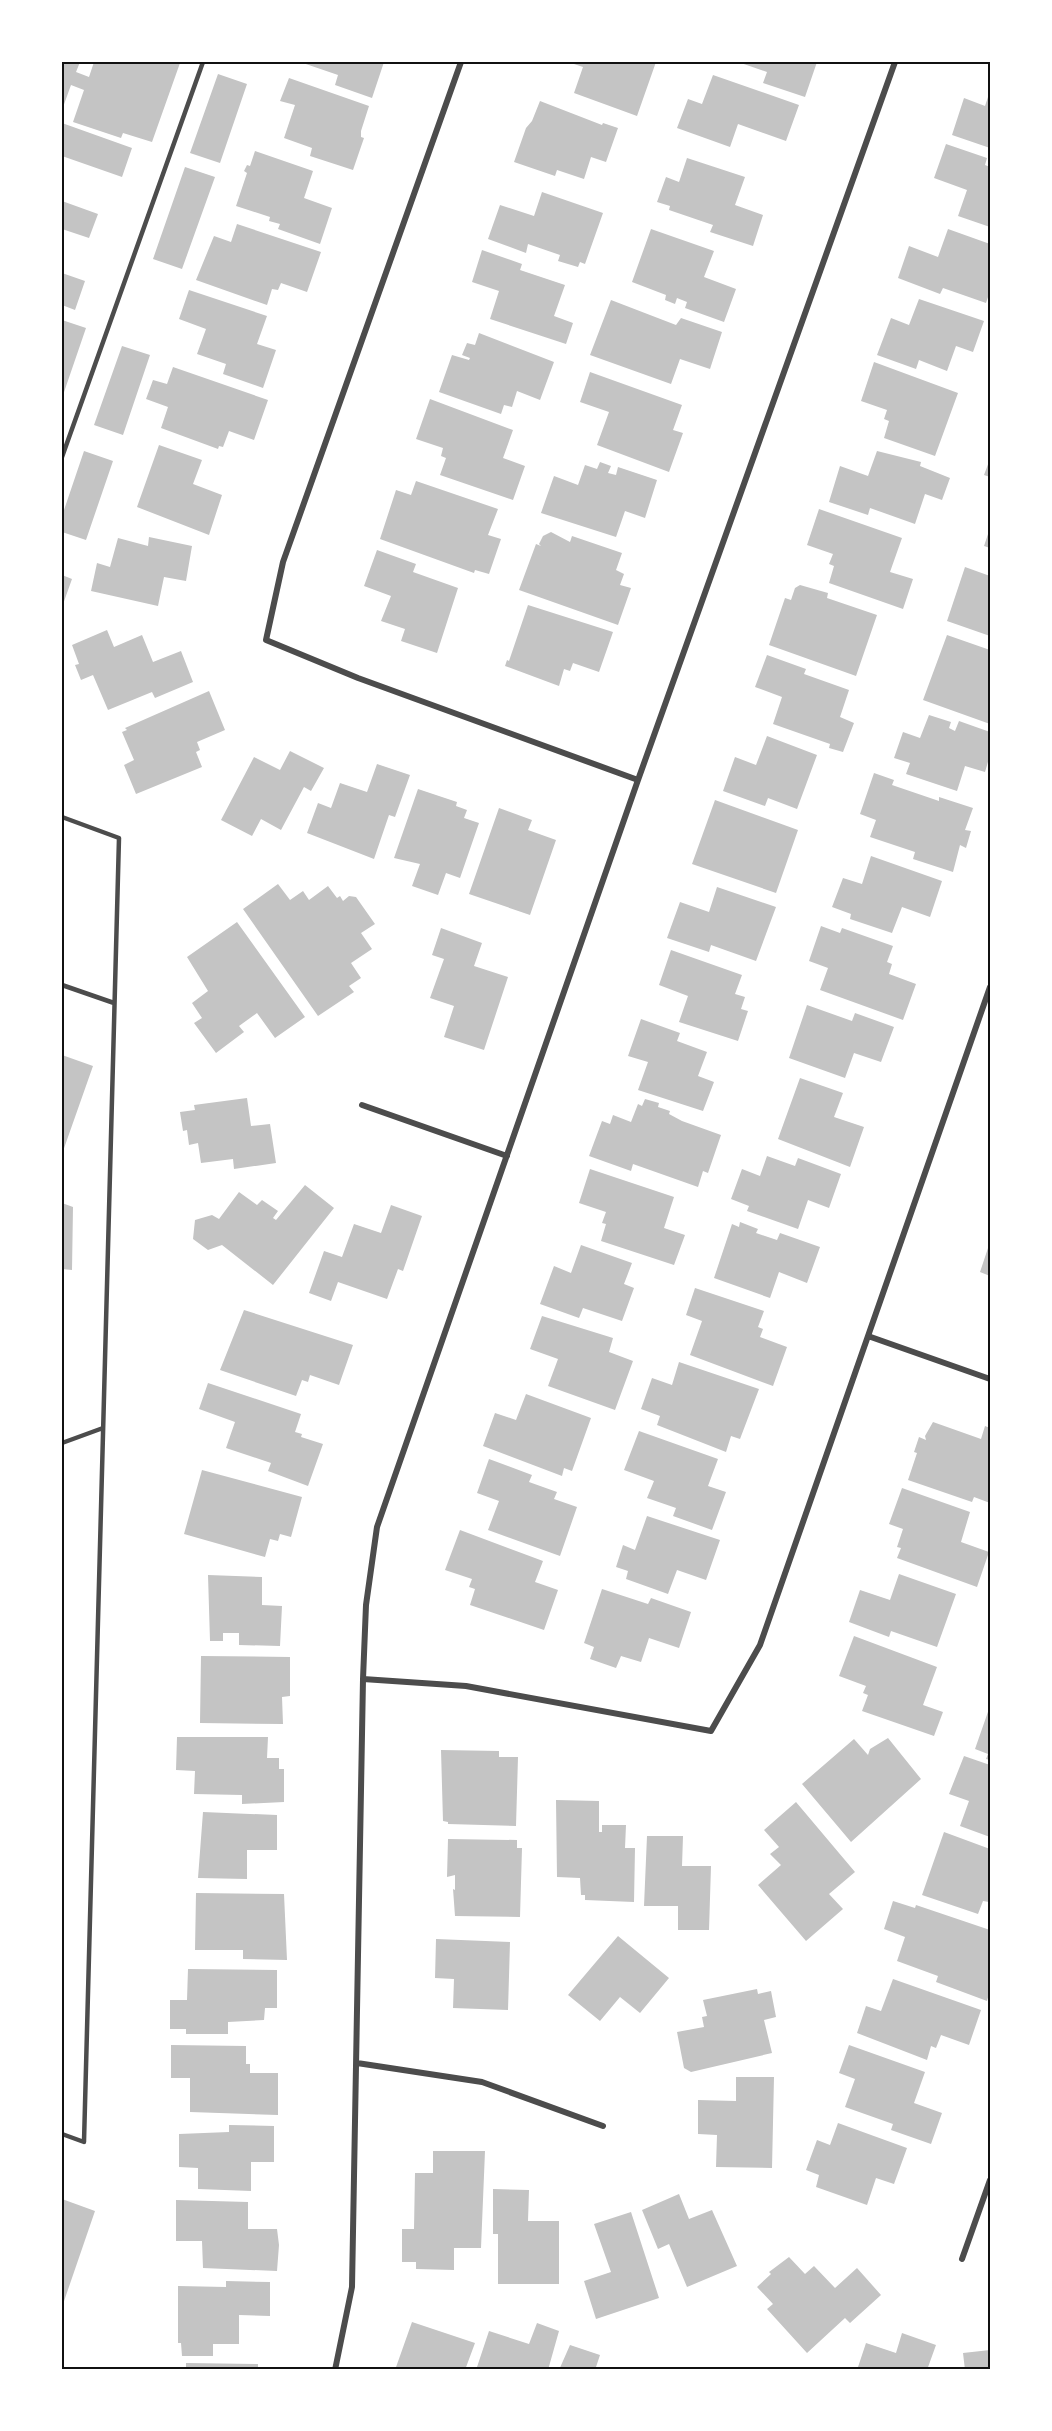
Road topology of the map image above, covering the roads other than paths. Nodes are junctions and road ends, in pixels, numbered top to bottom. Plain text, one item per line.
1 (203, 62) edge
2 (461, 62) edge
3 (895, 62) edge
4 (62, 457) edge
5 (638, 780) junction
6 (62, 817) edge
7 (62, 985) edge
8 (990, 987) edge
9 (114, 1003) junction
10 (362, 1105) dead end
11 (507, 1156) junction
12 (868, 1336) junction
13 (990, 1379) edge
14 (103, 1428) junction
15 (62, 1443) edge
16 (363, 1679) junction
17 (357, 2063) junction
18 (603, 2126) dead end
19 (62, 2134) edge
20 (990, 2180) edge
21 (962, 2259) dead end
22 (336, 2370) edge

1 - 4 lane
2 - 5 street
3 - 5 street
5 - 11 street
6 - 9 lane
7 - 9 lane
8 - 12 street
9 - 14 lane
10 - 11 street
11 - 16 street
12 - 13 street
12 - 16 street
14 - 15 lane
14 - 19 lane
16 - 17 street
17 - 18 street
17 - 22 street
20 - 21 street

